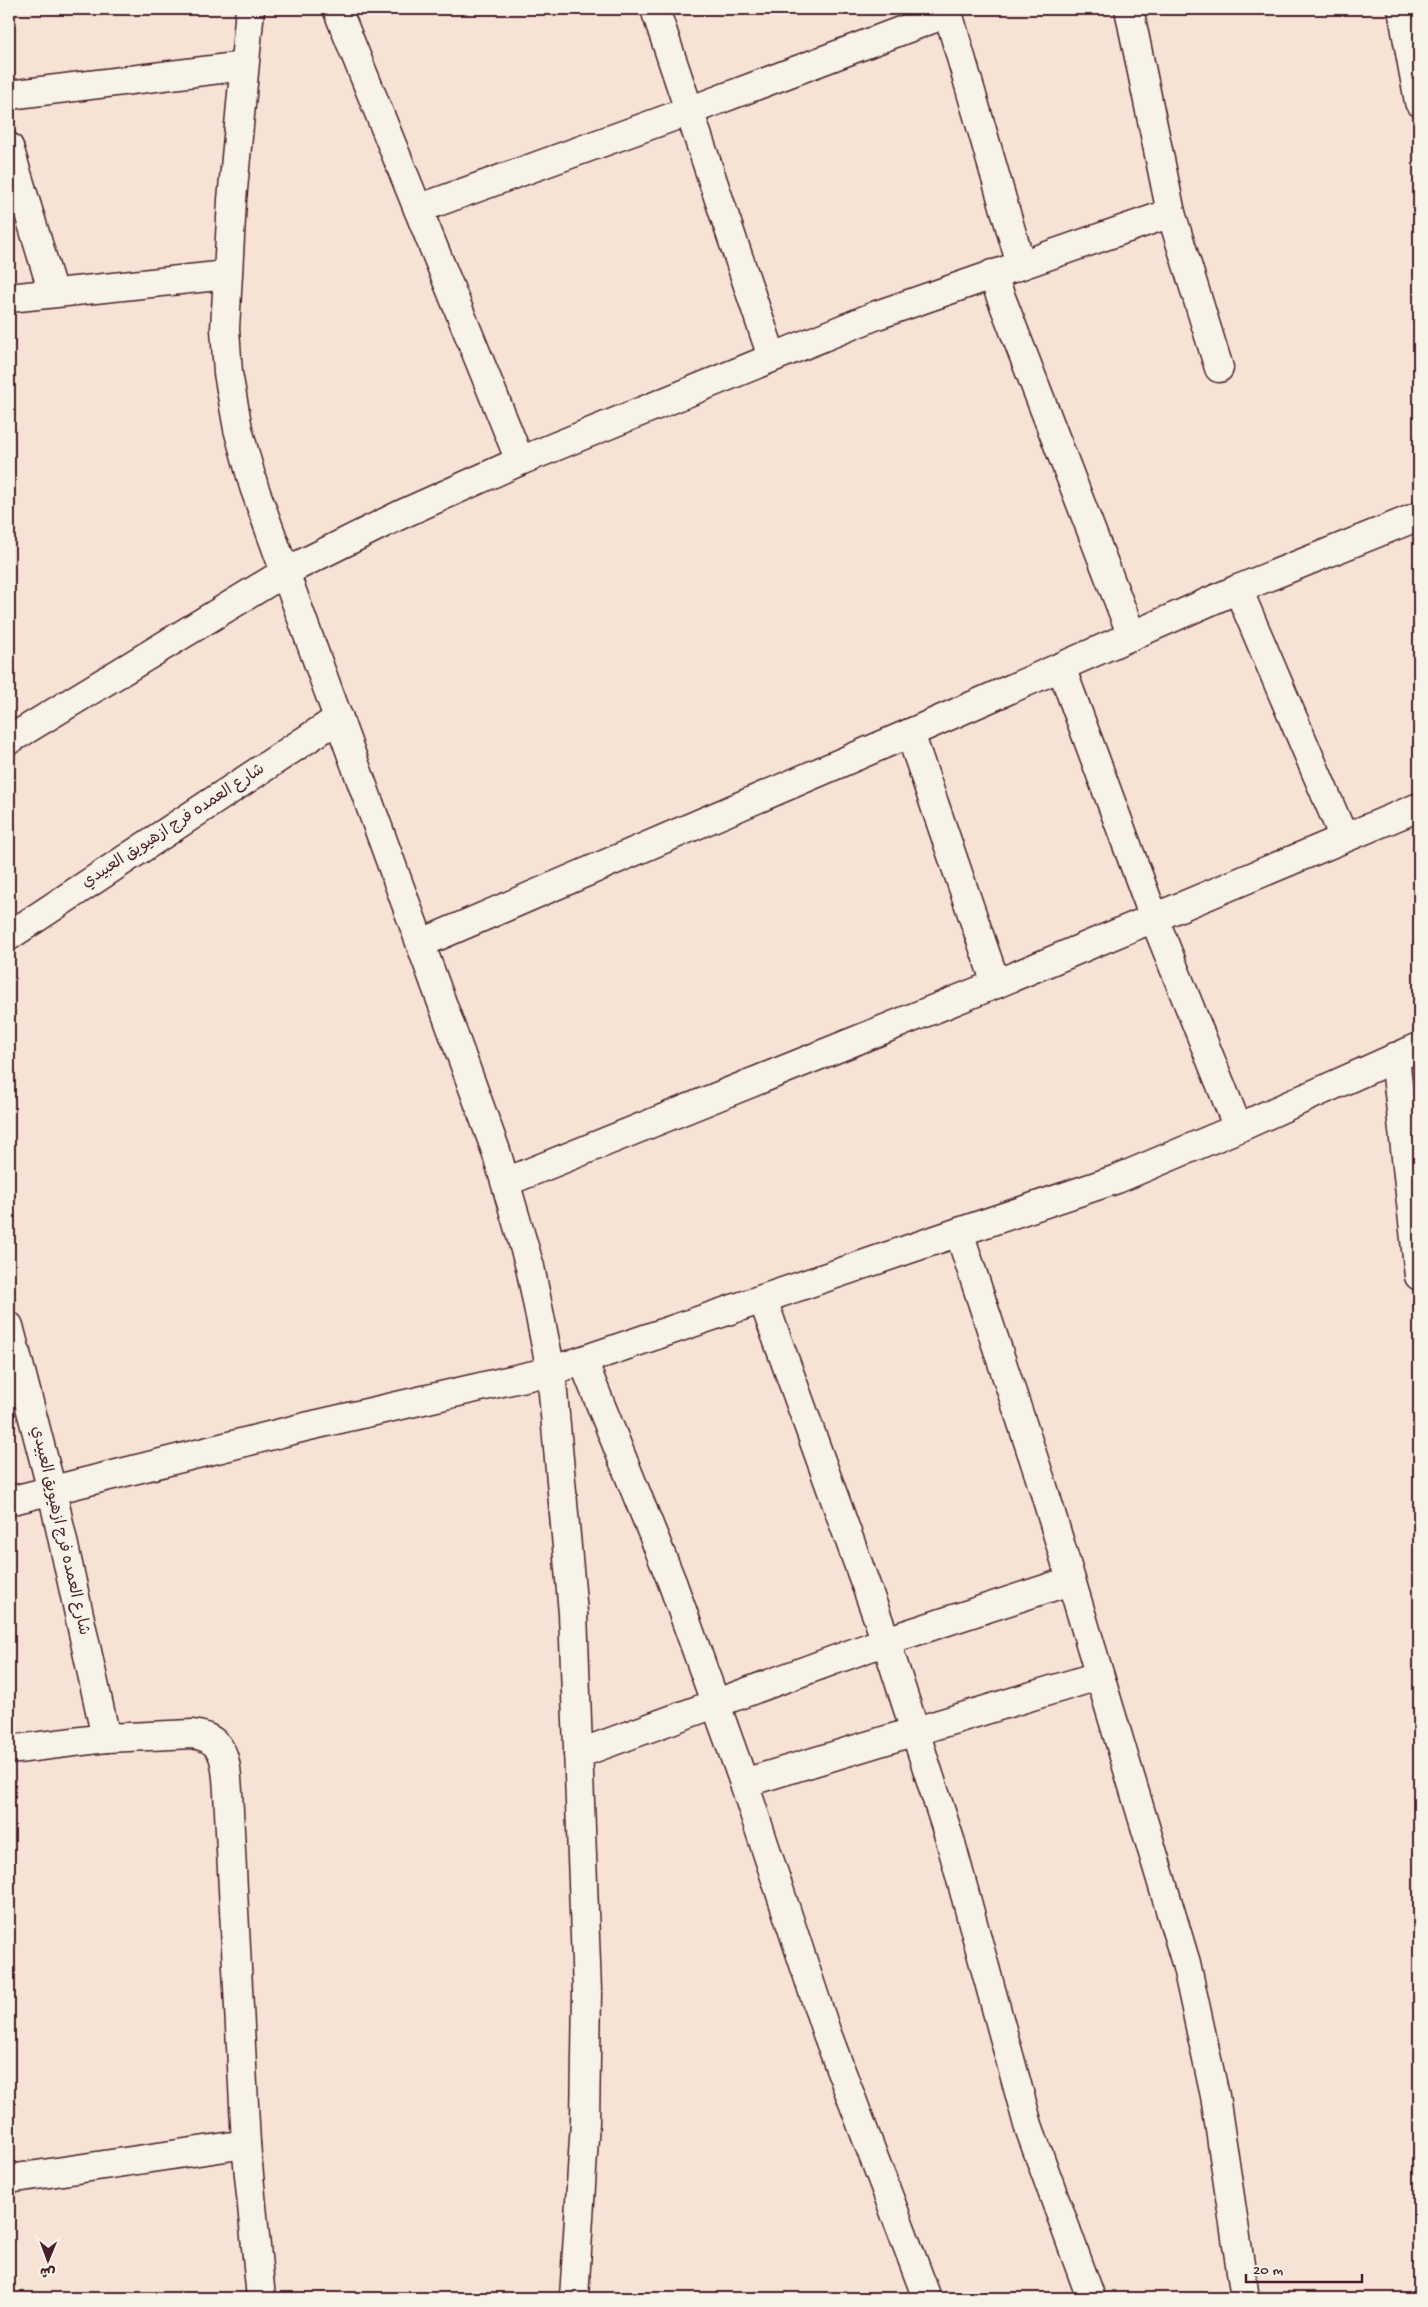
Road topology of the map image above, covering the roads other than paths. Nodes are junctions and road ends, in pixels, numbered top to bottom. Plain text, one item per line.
1 (250, 9) edge
2 (337, 9) edge
3 (655, 9) edge
4 (1128, 9) edge
5 (1402, 9) edge
6 (948, 11) edge
7 (244, 66) junction
8 (9, 95) edge
9 (1419, 102) edge
10 (689, 111) junction
11 (9, 147) edge
12 (418, 209) junction
13 (1170, 213) junction
14 (1021, 265) junction
15 (227, 274) junction
16 (992, 274) junction
17 (53, 293) junction
18 (9, 298) edge
19 (772, 357) junction
20 (1218, 368) dead end
21 (520, 461) junction
22 (1418, 520) edge
23 (285, 572) junction
24 (1238, 589) junction
25 (1132, 636) junction
26 (1061, 667) junction
27 (338, 718) junction
28 (910, 733) junction
29 (9, 740) edge
30 (1419, 807) edge
31 (1344, 838) junction
32 (1154, 918) junction
33 (9, 936) edge
34 (422, 943) junction
35 (996, 984) junction
36 (1407, 1052) edge
37 (1238, 1128) junction
38 (506, 1182) junction
39 (959, 1232) junction
40 (1419, 1276) edge
41 (763, 1300) junction
42 (9, 1326) edge
43 (583, 1361) junction
44 (551, 1371) junction
45 (52, 1491) junction
46 (9, 1501) edge
47 (1070, 1581) junction
48 (886, 1641) junction
49 (1098, 1676) junction
50 (715, 1703) junction
51 (915, 1731) junction
52 (106, 1738) junction
53 (9, 1750) edge
54 (578, 1754) junction
55 (744, 1783) junction
56 (246, 2144) junction
57 (9, 2179) edge
58 (261, 2298) edge
59 (574, 2298) edge
60 (927, 2298) edge
61 (1091, 2298) edge
62 (1245, 2298) edge

1 - 7 street
2 - 12 street
3 - 10 street
4 - 13 street
5 - 9 street
6 - 10 street
6 - 14 street
7 - 8 street
7 - 15 street
10 - 12 street
10 - 19 street
11 - 17 street
12 - 21 street
13 - 14 street
13 - 20 street
14 - 16 street
15 - 17 street
15 - 23 street
16 - 19 street
16 - 25 street
17 - 18 street
19 - 21 street
21 - 23 street
22 - 24 street
23 - 27 street
23 - 29 street
24 - 25 street
24 - 31 street
25 - 26 street
26 - 28 street
26 - 32 street
27 - 33 street, شارع العمده فرج ازهيويق العبيدي
27 - 34 street
28 - 34 street
28 - 35 street
30 - 31 street
31 - 32 street
32 - 35 street
32 - 37 street
34 - 38 street
35 - 38 street
36 - 37 street
36 - 40 street
37 - 39 street
38 - 44 street
39 - 41 street
39 - 47 street
41 - 43 street
41 - 48 street
42 - 45 street, شارع العمده فرج ازهيويق العبيدي
43 - 44 street
43 - 50 street
44 - 45 street
44 - 54 street
45 - 46 street
45 - 52 street, شارع العمده فرج ازهيويق العبيدي
47 - 48 street
47 - 49 street
48 - 50 street
48 - 51 street
49 - 51 street
49 - 62 street
50 - 54 street
50 - 55 street
51 - 55 street
51 - 61 street
52 - 53 street
52 - 56 street
54 - 59 street
55 - 60 street
56 - 57 street
56 - 58 street

